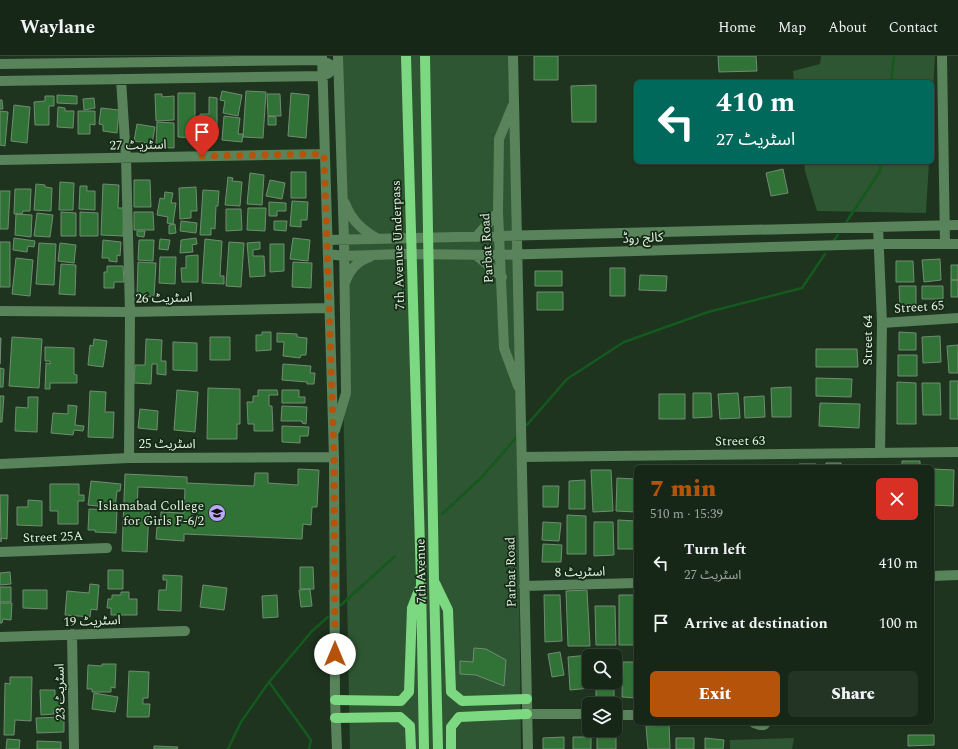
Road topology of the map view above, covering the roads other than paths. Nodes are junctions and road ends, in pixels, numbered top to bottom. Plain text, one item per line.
1 (338, 56) edge
2 (406, 56) edge
3 (425, 56) edge
4 (513, 56) edge
5 (942, 56) edge
6 (322, 58) edge
7 (0, 64) edge
8 (338, 69) junction
9 (323, 76) junction
10 (121, 79) junction
11 (0, 81) edge
12 (514, 101) junction
13 (324, 154) junction
14 (126, 158) junction
15 (0, 160) edge
16 (343, 198) junction
17 (498, 212) junction
18 (945, 225) junction
19 (958, 225) edge
20 (878, 227) junction
21 (499, 236) junction
22 (517, 236) junction
23 (476, 237) junction
24 (378, 239) junction
25 (328, 240) junction
26 (344, 240) junction
27 (879, 244) junction
28 (945, 244) junction
29 (958, 244) edge
30 (328, 254) junction
31 (518, 254) junction
32 (376, 255) junction
33 (476, 255) junction
34 (500, 255) junction
35 (344, 256) junction
36 (502, 277) junction
37 (344, 286) junction
38 (329, 308) junction
39 (0, 311) edge
40 (130, 312) junction
41 (958, 318) edge
42 (882, 323) junction
43 (416, 393) joint
44 (521, 394) junction
45 (333, 439) junction
46 (958, 452) edge
47 (880, 453) junction
48 (334, 457) junction
49 (522, 457) junction
50 (129, 458) junction
51 (0, 464) edge
52 (107, 548) dead end
53 (0, 552) edge
54 (958, 575) edge
55 (934, 576) edge
56 (434, 581) junction
57 (421, 582) junction
58 (634, 583) edge
59 (524, 586) junction
60 (185, 631) dead end
61 (72, 634) junction
62 (0, 637) edge
63 (527, 698) junction
64 (335, 700) junction
65 (527, 714) junction
66 (582, 714) edge
67 (622, 715) edge
68 (634, 715) edge
69 (335, 718) junction
70 (74, 749) edge
71 (337, 749) edge
72 (411, 749) edge
73 (424, 749) edge
74 (438, 749) edge
75 (451, 749) edge
76 (528, 749) edge

1 - 8 street
2 - 43 main road, 7th Avenue Underpass
3 - 56 main road, 7th Avenue
4 - 12 street, Parbat Road
5 - 18 street
6 - 7 street
6 - 8 street
6 - 9 street
8 - 9 street
8 - 16 street
9 - 10 street
9 - 13 street
10 - 11 street
10 - 14 street
12 - 17 street, Parbat Road
12 - 22 street, Parbat Road
13 - 14 street, اسٹریٹ 27
13 - 25 street
14 - 15 street, اسٹریٹ 27
14 - 40 street
16 - 24 street
16 - 26 street
17 - 21 street, Parbat Road
17 - 23 street
18 - 19 street, کالج روڈ
18 - 20 street, کالج روڈ
18 - 28 street
20 - 22 street, کالج روڈ
20 - 27 street, Street 64
21 - 22 street, کالج روڈ
21 - 23 street, کالج روڈ
21 - 34 street, Parbat Road
22 - 31 street, Parbat Road
23 - 24 street, کالج روڈ
24 - 26 street, کالج روڈ
25 - 26 street, کالج روڈ
25 - 30 street
26 - 35 street
27 - 28 street, کالج روڈ
27 - 31 street, کالج روڈ
27 - 42 street, Street 64
28 - 29 street, کالج روڈ
30 - 35 street, کالج روڈ
30 - 38 street
31 - 34 street, کالج روڈ
31 - 44 street, Parbat Road
32 - 33 street, کالج روڈ
32 - 35 street, کالج روڈ
32 - 37 street
33 - 34 street, کالج روڈ
33 - 36 street
34 - 36 street, Parbat Road
35 - 37 street
36 - 44 street, Parbat Road
37 - 45 street
38 - 40 street, اسٹریٹ 26
38 - 45 street
39 - 40 street, اسٹریٹ 26
40 - 50 street
41 - 42 street, Street 65
42 - 47 street, Street 64
43 - 57 main road, 7th Avenue
44 - 49 street, Parbat Road
45 - 48 street
46 - 47 street, Street 63
47 - 49 street, Street 63
48 - 50 street, اسٹریٹ 25
48 - 64 street
49 - 59 street, Parbat Road
50 - 51 street, اسٹریٹ 25
52 - 53 street, Street 25A
54 - 55 street
56 - 63 main road
56 - 74 main road, 7th Avenue
57 - 64 main road
57 - 73 main road, 7th Avenue
58 - 59 street, اسٹریٹ 8
59 - 63 street, Parbat Road
60 - 61 street, اسٹریٹ 19
61 - 62 street, اسٹریٹ 19
61 - 70 street, اسٹریٹ 23
63 - 65 street, Parbat Road
64 - 69 street
65 - 66 street
65 - 75 main road
65 - 76 street, Parbat Road
67 - 68 street
69 - 71 street
69 - 72 main road

